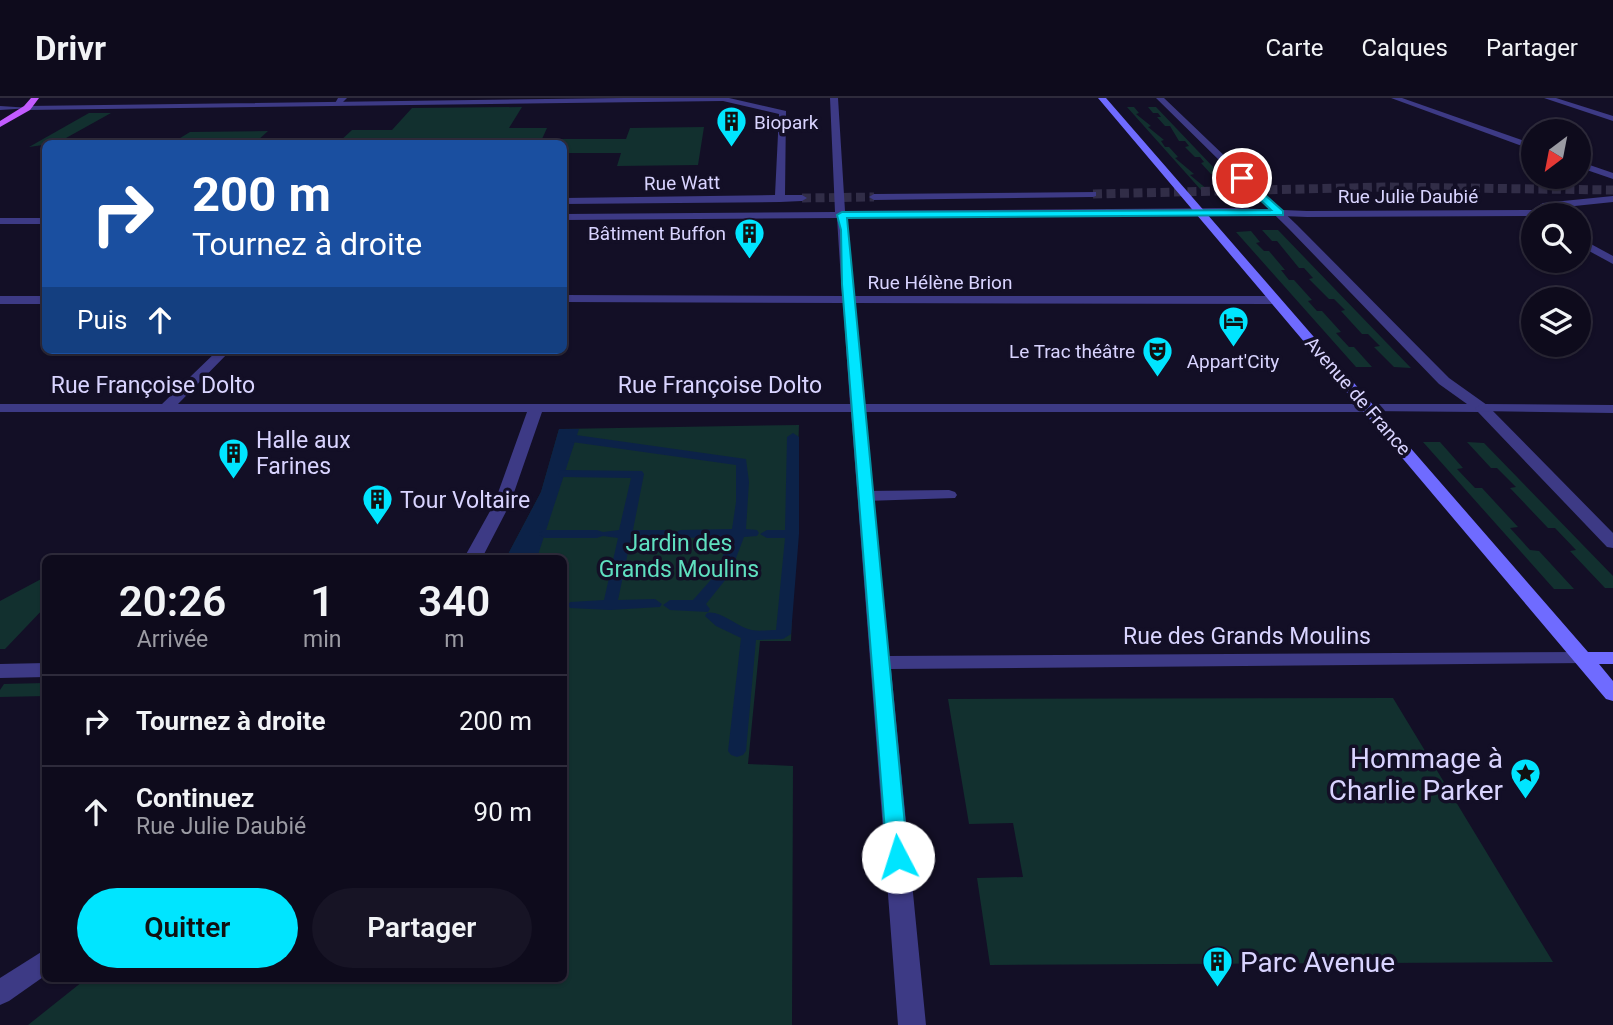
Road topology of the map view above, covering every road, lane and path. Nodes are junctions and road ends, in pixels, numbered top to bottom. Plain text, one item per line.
1 (35, 98) edge
2 (834, 98) edge
3 (1102, 98) edge
4 (1160, 98) edge
5 (1395, 98) edge
6 (1548, 98) edge
7 (472, 100) edge
8 (340, 101) edge
9 (27, 107) junction
10 (0, 108) edge
11 (1613, 119) edge
12 (0, 125) edge
13 (1521, 143) edge
14 (1591, 168) edge
15 (1613, 176) edge
16 (1093, 194) tunnel mouth
17 (874, 197) tunnel mouth
18 (802, 198) tunnel mouth
19 (780, 199) junction
20 (1613, 199) edge
21 (567, 201) edge
22 (1573, 203) edge
23 (1200, 212) junction
24 (1279, 213) junction
25 (1521, 214) edge
26 (842, 215) junction
27 (567, 217) edge
28 (0, 221) edge
29 (42, 221) edge
30 (1591, 248) edge
31 (1613, 261) edge
32 (567, 299) edge
33 (850, 299) junction
34 (0, 300) edge
35 (42, 300) edge
36 (1275, 300) junction
37 (221, 354) edge
38 (860, 407) junction
39 (0, 408) edge
40 (166, 408) junction
41 (536, 408) junction
42 (1369, 408) junction
43 (1482, 408) junction
44 (1613, 409) edge
45 (948, 495) dead end
46 (866, 496) junction
47 (1613, 543) edge
48 (475, 555) edge
49 (1582, 658) junction
50 (1613, 658) edge
51 (882, 663) junction
52 (42, 670) edge
53 (0, 671) edge
54 (1613, 694) edge
55 (42, 963) edge
56 (0, 993) edge
57 (912, 1025) edge

1 - 9 main road
2 - 26 street
3 - 23 street, Avenue de France
4 - 24 street
5 - 13 street
6 - 11 street
7 - 8 street
7 - 19 street
8 - 9 street
9 - 10 street
9 - 12 main road
14 - 15 street
16 - 17 street
18 - 19 street, Rue Watt
19 - 21 street, Rue Watt
20 - 22 street, Rue Julie Daubié
23 - 24 street, Rue Julie Daubié
23 - 26 street, Rue Julie Daubié
23 - 36 street, Avenue de France
24 - 25 street, Rue Julie Daubié
24 - 43 street
26 - 27 street, Rue Julie Daubié
26 - 33 street
28 - 29 street
30 - 31 street
32 - 33 street, Rue Hélène Brion
33 - 36 street, Rue Hélène Brion
33 - 38 street
34 - 35 street
36 - 42 street, Avenue de France
37 - 40 street
38 - 41 street, Rue Françoise Dolto
38 - 42 street, Rue Françoise Dolto
38 - 46 street
39 - 40 street, Rue Françoise Dolto
40 - 41 street, Rue Françoise Dolto
41 - 48 street
42 - 43 street, Rue Françoise Dolto
42 - 49 street, Avenue de France
43 - 44 street, Rue Françoise Dolto
43 - 47 street
45 - 46 street
46 - 51 street
49 - 50 street, Rue des Grands Moulins
49 - 51 street, Rue des Grands Moulins
49 - 54 street, Avenue de France
51 - 57 street
52 - 53 street
55 - 56 street

